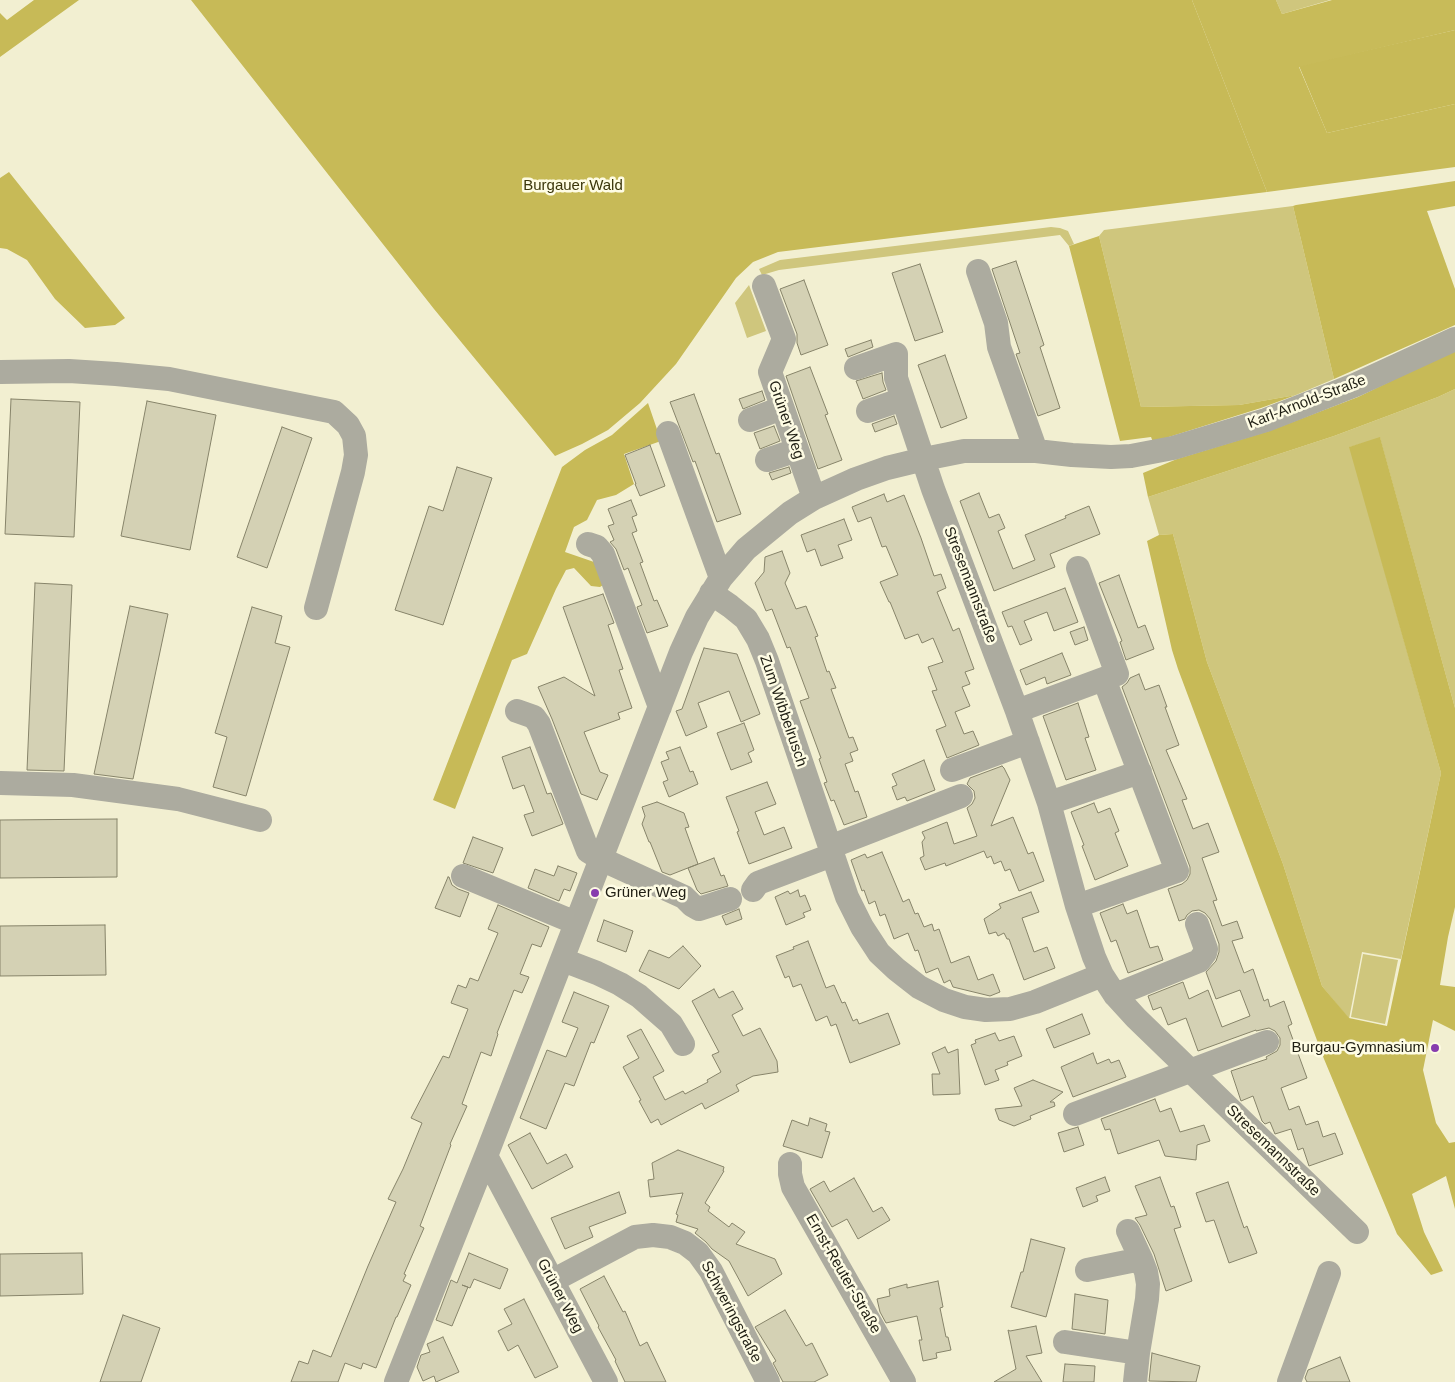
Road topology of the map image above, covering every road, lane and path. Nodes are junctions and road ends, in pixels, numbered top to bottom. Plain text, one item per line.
1 (978, 271) dead end
2 (764, 286) dead end
3 (1455, 339) edge
4 (856, 368) dead end
5 (0, 372) edge
6 (903, 399) junction
7 (782, 408) junction
8 (868, 412) dead end
9 (750, 420) dead end
10 (668, 433) dead end
11 (797, 450) junction
12 (1036, 451) junction
13 (924, 459) junction
14 (767, 460) dead end
15 (814, 498) junction
16 (588, 544) dead end
17 (1078, 568) dead end
18 (716, 585) junction
19 (316, 608) dead end
20 (1104, 679) junction
21 (660, 707) junction
22 (517, 711) dead end
23 (1017, 711) junction
24 (1028, 742) junction
25 (952, 770) dead end
26 (1140, 772) junction
27 (0, 784) edge
28 (961, 796) dead end
29 (1050, 803) junction
30 (260, 820) dead end
31 (831, 851) junction
32 (601, 859) junction
33 (463, 876) dead end
34 (753, 890) dead end
35 (730, 899) dead end
36 (1077, 906) junction
37 (576, 923) junction
38 (1197, 924) dead end
39 (563, 960) junction
40 (1108, 985) junction
41 (1267, 1042) dead end
42 (683, 1044) dead end
43 (1188, 1071) junction
44 (1075, 1114) dead end
45 (486, 1156) junction
46 (790, 1164) dead end
47 (1128, 1231) dead end
48 (1357, 1232) dead end
49 (1141, 1258) junction
50 (1087, 1270) dead end
51 (1329, 1273) dead end
52 (552, 1281) junction
53 (1066, 1342) dead end
54 (1138, 1353) junction
55 (396, 1382) edge
56 (606, 1382) edge
57 (768, 1382) edge
58 (904, 1382) edge
59 (1135, 1382) edge
60 (1288, 1382) edge

1 - 12 street
2 - 7 street, Grüner Weg
3 - 12 street, Karl-Arnold-Straße
4 - 6 street
5 - 19 street
6 - 8 street
6 - 13 street
7 - 9 street
7 - 11 street, Grüner Weg
10 - 18 street
11 - 14 street
11 - 15 street, Grüner Weg
12 - 13 street
13 - 15 street
13 - 23 street, Stresemannstraße
15 - 18 street
16 - 21 street
17 - 20 street
18 - 21 street
18 - 31 street, Zum Wibbelrusch
20 - 23 street
20 - 26 street
21 - 32 street
22 - 32 street
23 - 24 street, Stresemannstraße
24 - 25 street
24 - 29 street, Stresemannstraße
26 - 29 street
26 - 36 street
27 - 30 street
28 - 31 street
29 - 36 street, Stresemannstraße
31 - 34 street
31 - 40 street, Zum Wibbelrusch
32 - 35 street
32 - 37 street
33 - 37 street
36 - 40 street, Stresemannstraße
37 - 39 street
38 - 40 street
39 - 42 street
39 - 45 street
40 - 43 street, Stresemannstraße
41 - 43 street
43 - 44 street
43 - 48 street, Stresemannstraße
45 - 52 street, Grüner Weg
45 - 55 street
46 - 58 street, Ernst-Reuter-Straße
47 - 49 street
49 - 50 street
49 - 54 street
51 - 60 street
52 - 56 street, Grüner Weg
52 - 57 street, Schweringstraße
53 - 54 street
54 - 59 street

